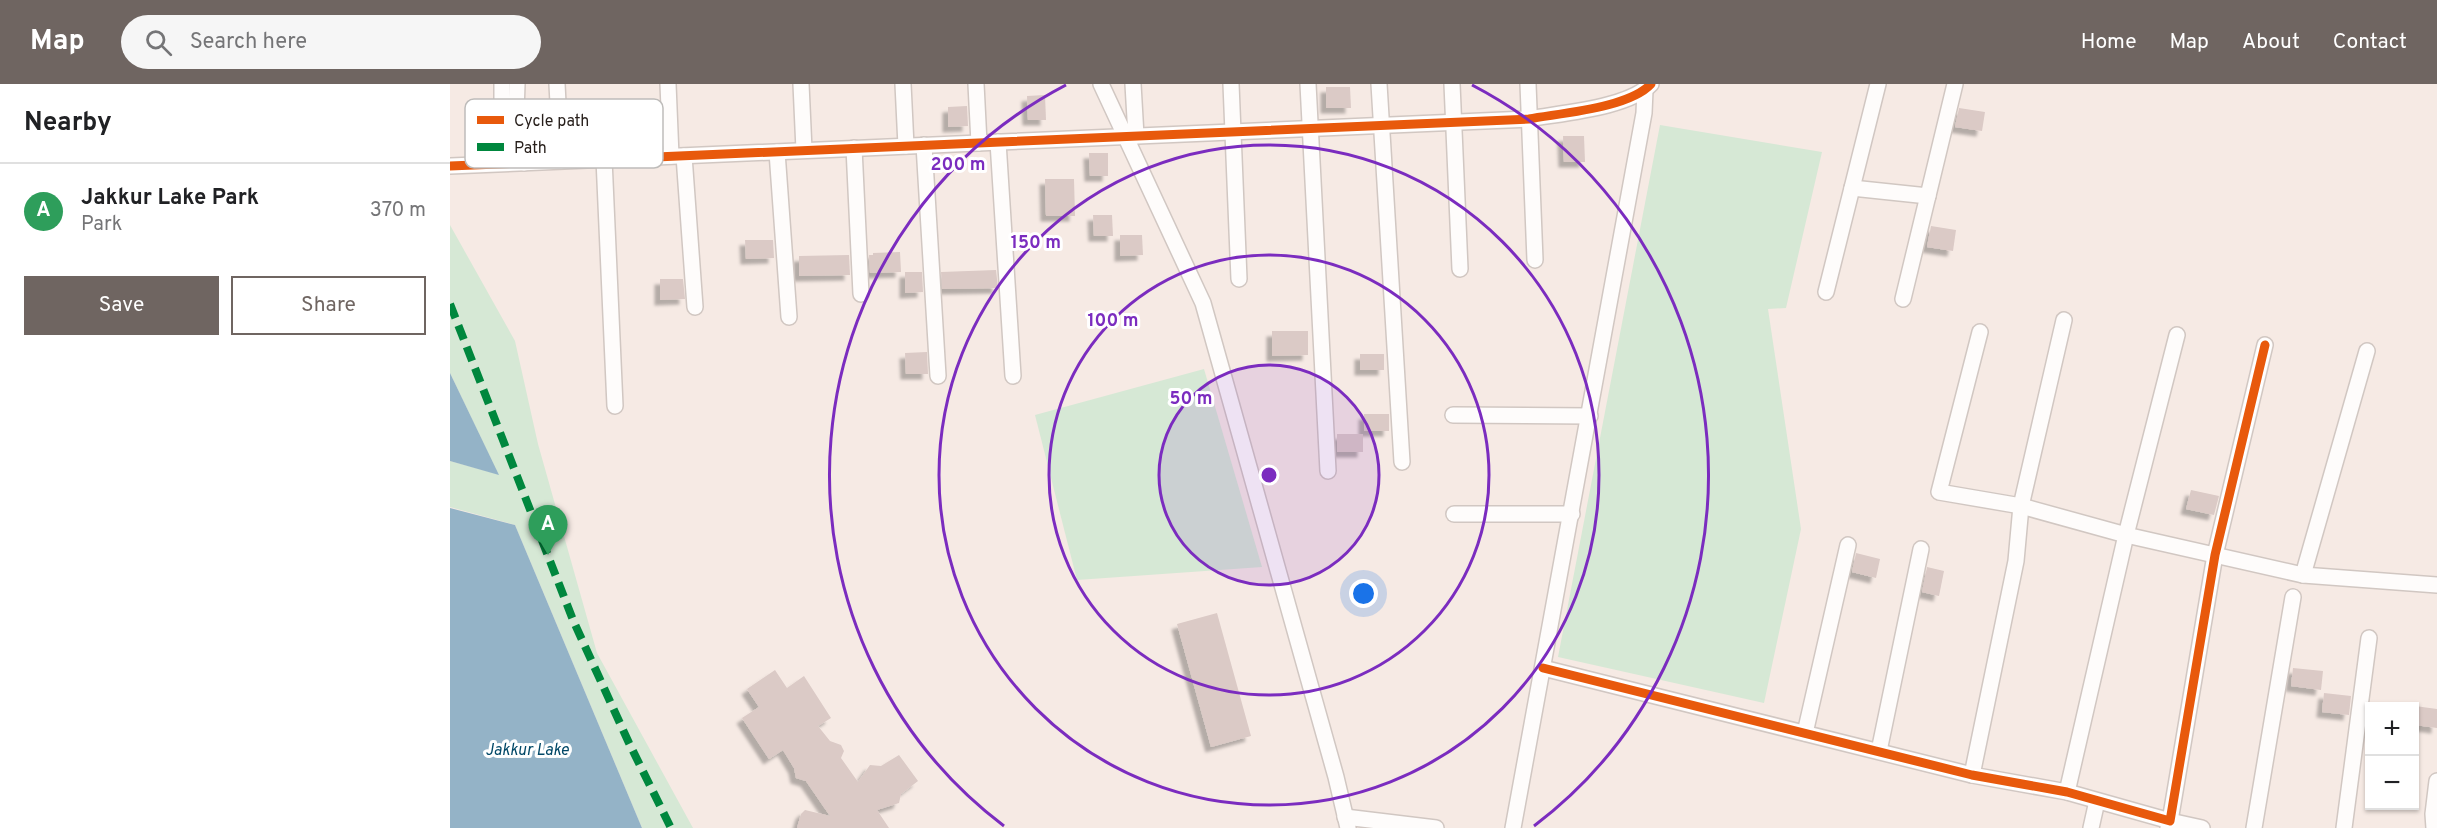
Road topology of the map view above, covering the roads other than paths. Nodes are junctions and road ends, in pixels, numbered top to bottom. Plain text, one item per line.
1 (517, 84) edge
2 (557, 84) edge
3 (668, 84) edge
4 (801, 84) edge
5 (903, 84) edge
6 (976, 84) edge
7 (1101, 84) edge
8 (1133, 84) edge
9 (1230, 84) edge
10 (1308, 84) edge
11 (1379, 84) edge
12 (1452, 84) edge
13 (1528, 84) edge
14 (1878, 84) edge
15 (1955, 84) edge
16 (1648, 87) edge
17 (516, 99) edge
18 (558, 99) edge
19 (1529, 118) junction
20 (1454, 122) junction
21 (1381, 125) junction
22 (1310, 128) junction
23 (1233, 132) junction
24 (1130, 136) junction
25 (998, 142) junction
26 (979, 143) junction
27 (924, 145) junction
28 (906, 146) junction
29 (854, 148) junction
30 (804, 150) junction
31 (777, 152) junction
32 (677, 156) junction
33 (663, 157) edge
34 (465, 165) edge
35 (450, 166) edge
36 (604, 168) edge
37 (1852, 188) junction
38 (1928, 196) junction
39 (1535, 260) dead end
40 (1460, 269) dead end
41 (1239, 279) dead end
42 (1826, 292) dead end
43 (861, 294) dead end
44 (1903, 299) dead end
45 (695, 307) dead end
46 (789, 317) dead end
47 (2064, 320) dead end
48 (1980, 332) dead end
49 (2177, 335) dead end
50 (2265, 345) dead end
51 (2367, 351) dead end
52 (938, 376) dead end
53 (1013, 376) dead end
54 (615, 406) dead end
55 (1453, 415) dead end
56 (1590, 416) junction
57 (1402, 462) dead end
58 (1328, 471) dead end
59 (2021, 506) junction
60 (1454, 514) dead end
61 (1572, 514) junction
62 (2126, 535) junction
63 (1848, 545) dead end
64 (1921, 549) dead end
65 (2215, 555) junction
66 (2303, 575) junction
67 (2437, 585) edge
68 (2293, 597) dead end
69 (2369, 638) dead end
70 (1543, 668) junction
71 (1805, 733) junction
72 (1879, 752) junction
73 (1972, 775) junction
74 (2437, 781) edge
75 (2067, 792) junction
76 (2097, 801) junction
77 (1346, 823) edge
78 (2169, 824) edge
79 (1436, 828) edge
80 (1513, 828) edge
81 (2091, 828) edge
82 (2202, 828) edge
83 (2254, 828) edge
84 (2344, 828) edge
85 (2434, 828) edge

1 - 17 street
2 - 18 street
3 - 32 street
4 - 30 street
5 - 28 street
6 - 26 street
7 - 24 street
8 - 24 street
9 - 23 street
10 - 22 street
11 - 21 street
12 - 20 street
13 - 19 street
14 - 37 street
15 - 38 street
16 - 19 street
16 - 56 street
19 - 20 street
19 - 39 street
20 - 21 street
20 - 40 street
21 - 22 street
21 - 57 street
22 - 23 street
22 - 58 street
23 - 24 street
23 - 41 street
24 - 25 street
24 - 77 street
25 - 26 street
25 - 53 street
26 - 27 street
27 - 28 street
27 - 52 street
28 - 29 street
29 - 30 street
29 - 43 street
30 - 31 street
31 - 32 street
31 - 46 street
32 - 33 street
32 - 45 street
34 - 35 street
36 - 54 street
37 - 38 street
37 - 42 street
38 - 44 street
47 - 59 street
48 - 59 street
49 - 62 street
50 - 65 street
51 - 66 street
55 - 56 street
56 - 61 street
59 - 62 street
59 - 73 street
60 - 61 street
61 - 70 street
62 - 65 street
62 - 75 street
63 - 71 street
64 - 72 street
65 - 66 street
65 - 78 street
66 - 67 street
68 - 83 street
69 - 84 street
70 - 71 street
70 - 80 street
71 - 72 street
72 - 73 street
73 - 75 street
74 - 85 street
75 - 76 street
76 - 78 street
76 - 81 street
77 - 79 street
78 - 82 street

